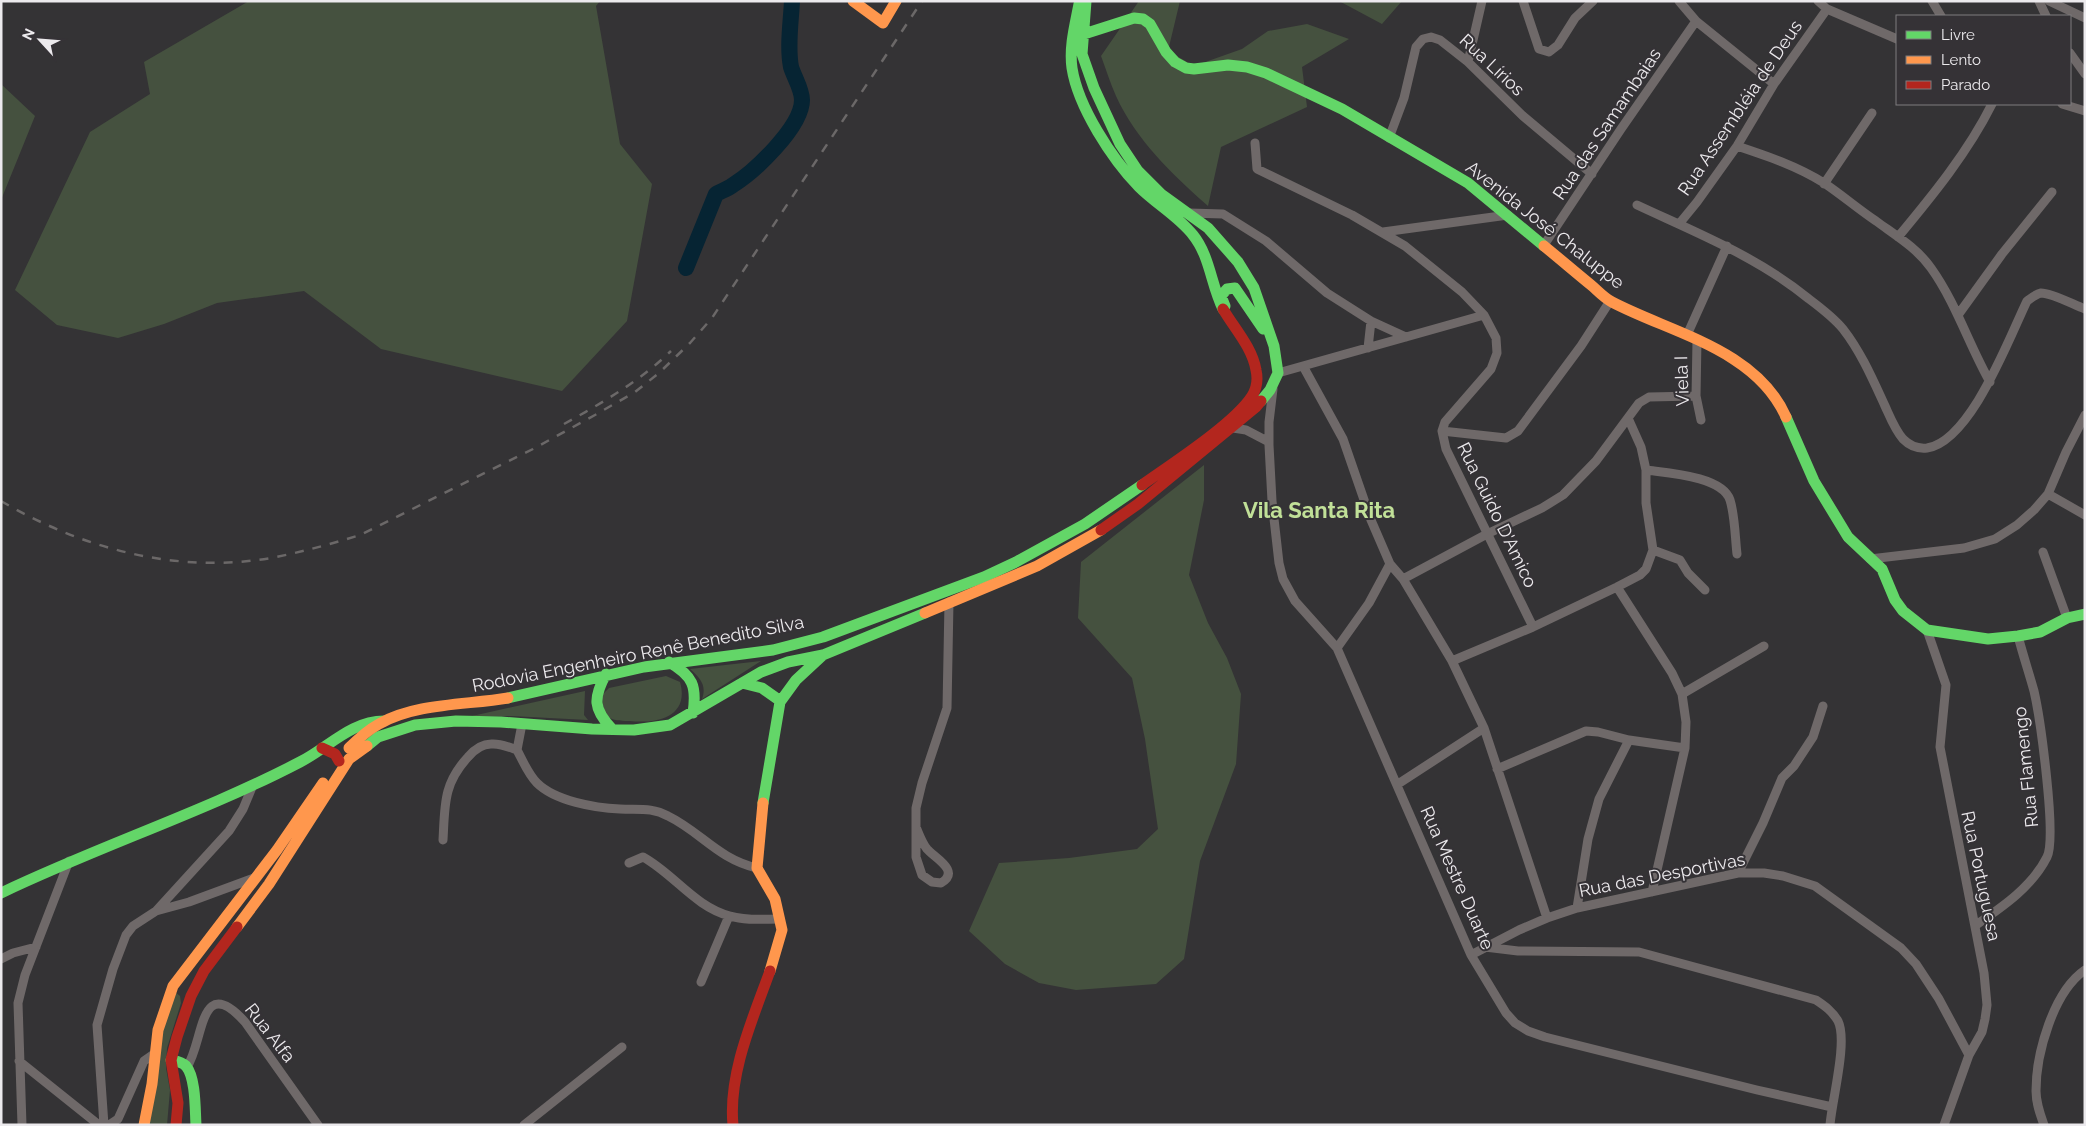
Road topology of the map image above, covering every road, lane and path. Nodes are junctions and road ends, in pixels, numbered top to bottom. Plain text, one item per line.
1 (853, 1) edge
2 (896, 1) edge
3 (1080, 1) edge
4 (1086, 1) edge
5 (1482, 1) edge
6 (1523, 1) edge
7 (1593, 1) edge
8 (1679, 1) edge
9 (1818, 1) edge
10 (1932, 1) edge
11 (2039, 1) edge
12 (2049, 1) edge
13 (1580, 5) edge
14 (1827, 9) junction
15 (1940, 15) edge
16 (2046, 15) edge
17 (2085, 18) edge
18 (1696, 21) junction
19 (1084, 34) junction
20 (1896, 39) edge
21 (2071, 54) edge
22 (1468, 62) junction
23 (2085, 74) edge
24 (1774, 84) junction
25 (1991, 105) edge
26 (2065, 105) edge
27 (2085, 111) edge
28 (1872, 113) dead end
29 (1389, 138) junction
30 (1255, 143) dead end
31 (1737, 146) junction
32 (1592, 174) junction
33 (1824, 184) junction
34 (2052, 192) dead end
35 (1637, 205) dead end
36 (1189, 213) junction
37 (1508, 215) junction
38 (1679, 224) junction
39 (1383, 232) junction
40 (1898, 237) junction
41 (1544, 245) junction
42 (1726, 246) junction
43 (1610, 301) junction
44 (2085, 309) edge
45 (1958, 314) junction
46 (1484, 315) junction
47 (1371, 321) junction
48 (1236, 332) junction
49 (1270, 337) junction
50 (1406, 337) junction
51 (1692, 338) junction
52 (1368, 348) junction
53 (1303, 366) junction
54 (1276, 378) junction
55 (1990, 382) junction
56 (1696, 396) junction
57 (2085, 415) edge
58 (1628, 418) junction
59 (1701, 420) dead end
60 (1233, 428) junction
61 (1442, 431) junction
62 (1269, 442) junction
63 (1646, 470) junction
64 (2048, 494) junction
65 (2085, 515) edge
66 (1487, 534) junction
67 (1653, 550) junction
68 (2043, 552) dead end
69 (1737, 554) dead end
70 (1870, 559) junction
71 (1390, 564) junction
72 (1403, 579) junction
73 (1617, 587) junction
74 (1705, 590) dead end
75 (949, 602) junction
76 (2085, 614) edge
77 (2067, 618) junction
78 (1533, 627) junction
79 (1927, 630) junction
80 (2018, 636) junction
81 (1764, 646) dead end
82 (1337, 648) junction
83 (822, 654) junction
84 (1452, 661) junction
85 (669, 662) junction
86 (606, 674) junction
87 (742, 683) junction
88 (1682, 694) junction
89 (779, 700) junction
90 (1823, 706) dead end
91 (693, 712) junction
92 (384, 721) junction
93 (522, 724) junction
94 (1484, 728) junction
95 (612, 729) junction
96 (1629, 740) junction
97 (322, 748) junction
98 (1685, 748) junction
99 (517, 750) junction
100 (339, 760) junction
101 (1497, 769) junction
102 (1398, 784) junction
103 (253, 785) junction
104 (916, 827) junction
105 (443, 840) dead end
106 (69, 861) junction
107 (629, 863) dead end
108 (757, 868) junction
109 (1738, 873) junction
110 (256, 877) junction
111 (1652, 892) junction
112 (1, 893) edge
113 (1578, 908) junction
114 (156, 911) junction
115 (729, 916) junction
116 (1548, 918) junction
117 (780, 919) junction
118 (1976, 925) junction
119 (36, 947) junction
120 (1485, 947) junction
121 (1471, 955) junction
122 (1, 959) edge
123 (2085, 970) edge
124 (701, 982) dead end
125 (173, 986) junction
126 (191, 996) junction
127 (622, 1047) dead end
128 (154, 1054) junction
129 (1969, 1054) junction
130 (171, 1060) junction
131 (19, 1061) junction
132 (186, 1068) junction
133 (175, 1085) junction
134 (1832, 1107) junction
135 (195, 1109) junction
136 (22, 1125) edge
137 (99, 1125) edge
138 (104, 1125) edge
139 (109, 1125) edge
140 (144, 1125) edge
141 (176, 1125) edge
142 (196, 1125) edge
143 (318, 1125) edge
144 (524, 1125) edge
145 (732, 1125) edge
146 (1830, 1125) edge
147 (1944, 1125) edge
148 (2044, 1125) edge

1 - 2 main road
3 - 48 main road, Rodovia Engenheiro Renê Benedito Silva
4 - 19 main road
5 - 22 street
6 - 13 street
7 - 13 street
8 - 18 street
9 - 14 street
10 - 15 street
11 - 16 street
12 - 17 street
14 - 20 street
14 - 24 street, Rua Assembléia de Deus
18 - 24 street
18 - 32 street, Rua das Samambaias
19 - 29 main road, Avenida José Chaluppe
19 - 36 main road
21 - 23 street
22 - 29 street, Rua Lírios
22 - 32 street, Rua Lírios
24 - 31 street, Rua Assembléia de Deus
25 - 40 street
26 - 27 street
28 - 33 street
29 - 37 main road, Avenida José Chaluppe
30 - 39 street, Rua Guido D'Amico
31 - 33 street
31 - 38 street, Rua Assembléia de Deus
32 - 41 street, Rua das Samambaias
33 - 40 street
34 - 45 street
35 - 38 street
36 - 47 street
36 - 49 main road
37 - 39 street
37 - 41 main road, Avenida José Chaluppe
38 - 42 street
39 - 46 street, Rua Guido D'Amico
40 - 45 street
41 - 43 main road, Avenida José Chaluppe
42 - 51 street
42 - 55 street
43 - 51 main road, Avenida José Chaluppe
43 - 61 street
44 - 55 street
45 - 55 street
46 - 50 street
46 - 61 street, Rua Guido D'Amico
47 - 50 street
47 - 52 street
48 - 49 main road
48 - 85 main road, Rodovia Engenheiro Renê Benedito Silva
49 - 54 main road
50 - 52 street
51 - 56 street, Viela I
51 - 70 main road, Avenida José Chaluppe
52 - 53 street
53 - 54 street
53 - 71 street
54 - 60 main road, Rodovia Engenheiro Renê Benedito Silva
54 - 62 street, Rua Mestre Duarte
56 - 58 street
56 - 59 street, Viela I
57 - 64 street
58 - 63 street
58 - 66 street
60 - 62 street
60 - 75 main road, Rodovia Engenheiro Renê Benedito Silva
61 - 66 street, Rua Guido D'Amico
62 - 82 street, Rua Mestre Duarte
63 - 67 street
63 - 69 street
64 - 65 street
64 - 70 street
66 - 72 street
66 - 78 street, Rua Guido D'Amico
67 - 73 street
67 - 74 street
68 - 77 street
70 - 79 main road, Avenida José Chaluppe
71 - 72 street
71 - 82 street
72 - 84 street
73 - 78 street
73 - 88 street
75 - 83 main road, Rodovia Engenheiro Renê Benedito Silva
75 - 104 street
76 - 77 main road, Avenida José Chaluppe
77 - 80 main road, Avenida José Chaluppe
78 - 84 street
79 - 80 main road, Avenida José Chaluppe
79 - 118 street, Rua Portuguesa
80 - 118 street, Rua Flamengo
81 - 88 street
82 - 102 street, Rua Mestre Duarte
83 - 87 main road, Rodovia Engenheiro Renê Benedito Silva
83 - 89 main road
84 - 94 street
85 - 86 main road, Rodovia Engenheiro Renê Benedito Silva
85 - 91 main road
86 - 92 main road, Rodovia Engenheiro Renê Benedito Silva
86 - 95 main road
87 - 89 main road
87 - 91 main road, Rodovia Engenheiro Renê Benedito Silva
88 - 98 street
89 - 108 main road
90 - 109 street
91 - 95 main road, Rodovia Engenheiro Renê Benedito Silva
92 - 97 main road
92 - 100 main road, Rodovia Engenheiro Renê Benedito Silva
93 - 95 main road, Rodovia Engenheiro Renê Benedito Silva
93 - 99 street
93 - 126 main road, Rodovia Engenheiro Renê Benedito Silva
94 - 101 street
94 - 102 street
96 - 98 street
96 - 101 street
96 - 113 street
97 - 100 main road
97 - 103 main road
98 - 111 street
99 - 105 street
99 - 108 street
100 - 110 main road, Rodovia Engenheiro Renê Benedito Silva
101 - 116 street
102 - 121 street, Rua Mestre Duarte
103 - 106 main road
103 - 114 street
104 - 104 street
106 - 112 main road
106 - 119 street
107 - 115 street
108 - 117 main road
109 - 111 street, Rua das Desportivas
109 - 129 street, Rua das Desportivas
110 - 114 street
110 - 125 main road, Rodovia Engenheiro Renê Benedito Silva
111 - 113 street, Rua das Desportivas
113 - 116 street, Rua das Desportivas
114 - 138 street
115 - 117 street
115 - 124 street
116 - 120 street, Rua das Desportivas
117 - 145 main road
118 - 129 street, Rua Portuguesa
119 - 122 street
119 - 131 street
120 - 121 street, Rua das Desportivas
120 - 134 street
121 - 134 street, Rua Mestre Duarte
123 - 148 street
125 - 126 main road
125 - 128 main road, Rodovia Engenheiro Renê Benedito Silva
126 - 130 main road, Rodovia Engenheiro Renê Benedito Silva
127 - 144 street
128 - 139 street
128 - 140 main road, Rodovia Engenheiro Renê Benedito Silva
129 - 147 street, Rua Portuguesa
130 - 132 main road
130 - 133 main road, Rodovia Engenheiro Renê Benedito Silva
131 - 136 street
131 - 137 street
132 - 135 main road
132 - 143 street, Rua Alfa
133 - 135 main road
133 - 141 main road, Rodovia Engenheiro Renê Benedito Silva
134 - 146 street
135 - 142 main road

